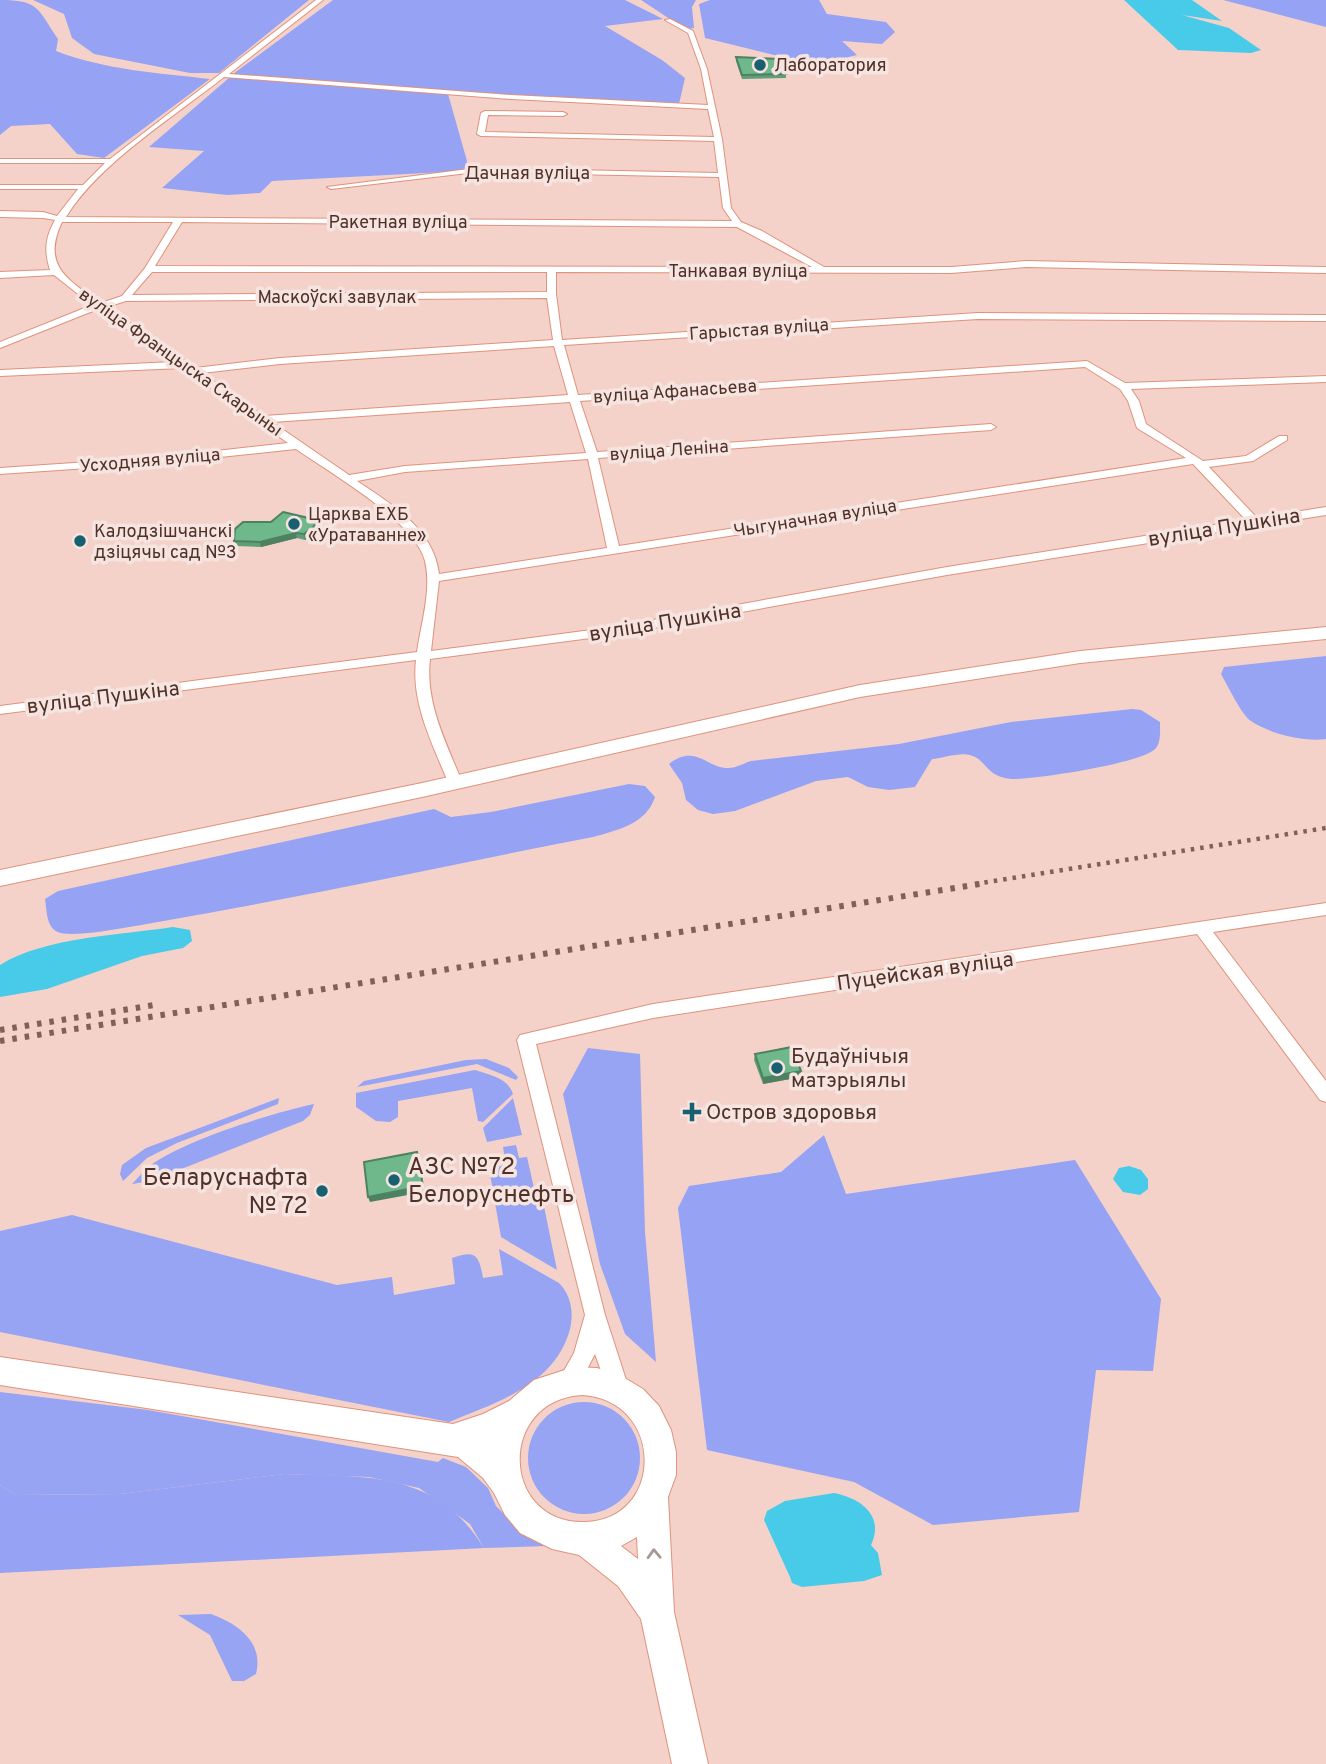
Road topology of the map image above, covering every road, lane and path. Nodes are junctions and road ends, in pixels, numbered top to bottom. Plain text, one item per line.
1 (320, 0) edge
2 (668, 20) dead end
3 (221, 75) junction
4 (710, 107) junction
5 (563, 114) dead end
6 (718, 139) junction
7 (0, 161) edge
8 (112, 162) junction
9 (723, 175) junction
10 (0, 187) edge
11 (85, 187) junction
12 (331, 187) dead end
13 (0, 214) edge
14 (59, 219) junction
15 (179, 220) junction
16 (738, 224) junction
17 (149, 270) junction
18 (824, 270) junction
19 (1326, 270) edge
20 (552, 271) junction
21 (56, 272) junction
22 (0, 275) edge
23 (550, 295) junction
24 (125, 298) junction
25 (99, 306) junction
26 (1326, 318) edge
27 (560, 344) junction
28 (0, 345) edge
29 (190, 368) junction
30 (0, 373) edge
31 (1326, 380) edge
32 (1125, 386) junction
33 (574, 398) junction
34 (263, 419) junction
35 (991, 427) dead end
36 (1283, 438) dead end
37 (300, 445) junction
38 (592, 455) junction
39 (1198, 462) junction
40 (0, 471) edge
41 (347, 479) junction
42 (1326, 511) edge
43 (1253, 521) junction
44 (614, 551) junction
45 (434, 578) junction
46 (1326, 633) edge
47 (421, 656) junction
48 (0, 710) edge
49 (455, 782) junction
50 (0, 878) edge
51 (1326, 909) edge
52 (1201, 928) junction
53 (1326, 1095) edge
54 (595, 1315) junction
55 (0, 1371) edge
56 (568, 1383) junction
57 (618, 1389) junction
58 (522, 1410) junction
59 (453, 1439) junction
60 (504, 1481) junction
61 (652, 1497) junction
62 (585, 1539) junction
63 (657, 1612) junction
64 (690, 1764) edge

1 - 3 street
2 - 4 street
3 - 4 street
3 - 8 street
4 - 6 street
5 - 6 street
6 - 9 street
7 - 8 street
8 - 11 street
9 - 12 street, Дачная вуліца
9 - 16 street
10 - 11 street
11 - 14 street
13 - 14 street, Ракетная вуліца
14 - 15 street, Ракетная вуліца
14 - 21 street
15 - 16 street, Ракетная вуліца
15 - 17 street
16 - 18 street
17 - 20 street, Танкавая вуліца
17 - 24 street
18 - 19 street, Танкавая вуліца
18 - 20 street, Танкавая вуліца
20 - 23 street
21 - 22 street
21 - 25 street, вуліца Францыска Скарыны
23 - 24 street, Маскоўскі завулак
23 - 27 street
24 - 25 street, Маскоўскі завулак
25 - 28 street, Маскоўскі завулак
25 - 29 street, вуліца Францыска Скарыны
26 - 27 street, Гарыстая вуліца
27 - 29 street, Гарыстая вуліца
27 - 33 street
29 - 30 street, Гарыстая вуліца
29 - 34 street, вуліца Францыска Скарыны
31 - 32 street
32 - 33 street, вуліца Афанасьева
32 - 39 street
33 - 34 street, вуліца Афанасьева
33 - 38 street
34 - 37 street, вуліца Францыска Скарыны
35 - 38 street, вуліца Леніна
36 - 39 street, Чыгуначная вуліца
37 - 40 street, Усходняя вуліца
37 - 41 street, вуліца Францыска Скарыны
38 - 41 street, вуліца Леніна
38 - 44 street
39 - 43 street
39 - 44 street, Чыгуначная вуліца
41 - 45 street, вуліца Францыска Скарыны
42 - 43 street, вуліца Пушкіна
43 - 47 street, вуліца Пушкіна
44 - 45 street, Чыгуначная вуліца
45 - 47 street, вуліца Францыска Скарыны
46 - 49 street
47 - 48 street, вуліца Пушкіна
47 - 49 street, вуліца Францыска Скарыны
49 - 50 street
51 - 52 street, Пуцейская вуліца
52 - 53 street
52 - 54 street, Пуцейская вуліца
54 - 56 street
54 - 57 street
55 - 59 street
56 - 57 street
56 - 58 street
57 - 61 street
58 - 59 street
58 - 60 main road
59 - 60 street
60 - 62 main road
61 - 62 main road
63 -> 61 street
62 - 63 street
63 - 64 street

